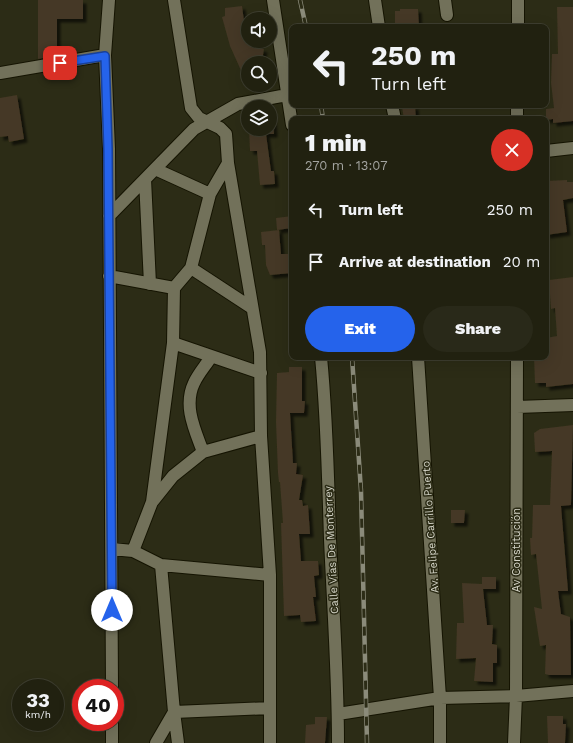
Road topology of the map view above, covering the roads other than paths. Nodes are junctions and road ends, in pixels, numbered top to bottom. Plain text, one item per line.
1 (109, 0) edge
2 (174, 0) edge
3 (273, 0) edge
4 (375, 0) edge
5 (445, 0) edge
6 (518, 0) edge
7 (447, 15) dead end
8 (379, 24) edge
9 (518, 24) edge
10 (105, 56) junction
11 (0, 73) edge
12 (287, 94) junction
13 (289, 106) edge
14 (207, 122) junction
15 (573, 148) edge
16 (549, 151) edge
17 (228, 163) junction
18 (155, 169) junction
19 (145, 179) junction
20 (210, 194) junction
21 (109, 216) junction
22 (191, 268) junction
23 (109, 276) junction
24 (150, 284) junction
25 (174, 288) junction
26 (252, 308) junction
27 (173, 343) junction
28 (212, 357) junction
29 (321, 360) edge
30 (418, 360) edge
31 (517, 360) edge
32 (261, 373) junction
33 (573, 405) edge
34 (517, 406) junction
35 (261, 436) junction
36 (203, 452) junction
37 (152, 502) junction
38 (112, 548) junction
39 (133, 551) junction
40 (161, 565) junction
41 (270, 575) junction
42 (112, 679) edge
43 (573, 691) edge
44 (516, 696) junction
45 (440, 698) junction
46 (270, 708) junction
47 (174, 712) junction
48 (338, 714) junction
49 (112, 731) edge
50 (112, 743) edge
51 (156, 743) edge
52 (178, 743) edge
53 (270, 743) edge
54 (338, 743) edge
55 (440, 743) edge
56 (514, 743) edge

1 - 10 street
2 - 14 street
3 - 12 street
4 - 8 street
5 - 7 street
6 - 9 street
10 - 11 street
10 - 21 street
12 - 13 street
12 - 14 street
14 - 17 street
14 - 18 street
15 - 16 street
17 - 20 street
17 - 26 street
18 - 19 street
18 - 20 street
19 - 21 street
19 - 24 street
20 - 22 street
21 - 23 street
22 - 25 street
22 - 26 street
23 - 24 street
23 - 38 street
24 - 25 street
25 - 27 street
26 - 32 street
27 - 28 street
27 - 37 street
28 - 32 street
28 - 36 street
29 - 48 street, Calle Vías De Monterrey
30 - 45 street, Av. Felipe Carrillo Puerto
31 - 34 street, Av Constitución
32 - 35 street
33 - 34 street
34 - 44 street, Av Constitución
35 - 36 street
35 - 41 street
36 - 37 street
37 - 39 street
38 - 39 street
38 - 42 street
39 - 40 street
40 - 41 street
40 - 47 street
41 - 46 street
43 - 44 street
44 - 45 street
44 - 56 street, Av Constitución
45 - 48 street
45 - 55 street, Av. Felipe Carrillo Puerto
46 - 47 street
46 - 53 street
47 - 51 street
47 - 52 street
48 - 54 street, Calle Vías De Monterrey
49 - 50 street

